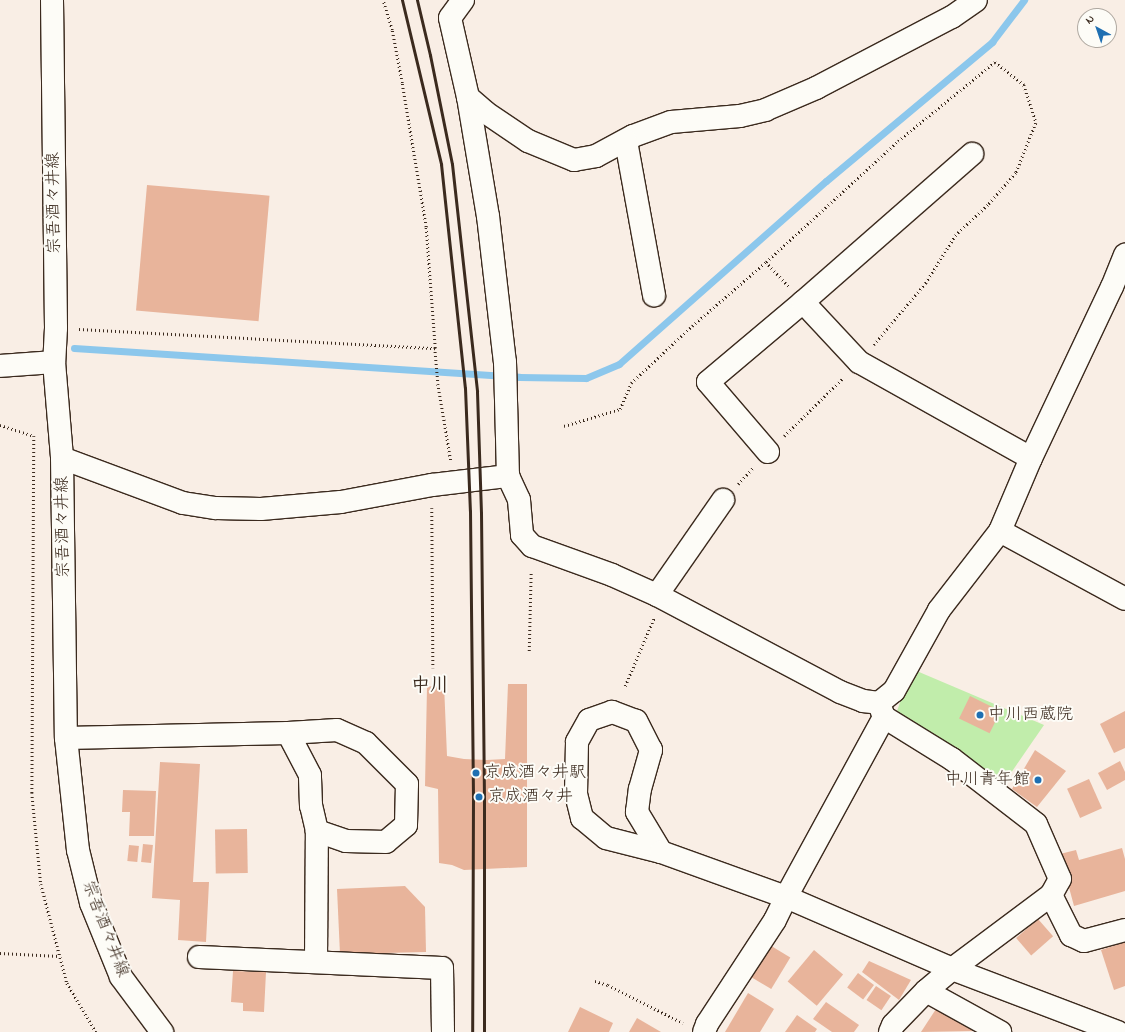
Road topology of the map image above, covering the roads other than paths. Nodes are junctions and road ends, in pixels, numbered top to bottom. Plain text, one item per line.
1 (52, 0) edge
2 (463, 0) edge
3 (976, 0) edge
4 (468, 97) junction
5 (626, 141) junction
6 (972, 154) dead end
7 (1125, 255) edge
8 (654, 295) dead end
9 (803, 302) junction
10 (54, 362) junction
11 (0, 366) edge
12 (768, 452) road end
13 (62, 458) junction
14 (1031, 458) junction
15 (508, 476) junction
16 (723, 500) road end
17 (1000, 531) junction
18 (660, 597) junction
19 (1125, 599) edge
20 (881, 710) junction
21 (288, 733) junction
22 (66, 738) junction
23 (317, 830) junction
24 (661, 852) junction
25 (1051, 895) junction
26 (786, 897) junction
27 (1125, 930) edge
28 (199, 957) dead end
29 (316, 961) junction
30 (952, 969) junction
31 (926, 991) junction
32 (1091, 1027) edge
33 (695, 1028) edge
34 (162, 1032) edge
35 (443, 1032) edge
36 (890, 1032) edge
37 (1000, 1032) edge
38 (1118, 1032) edge

1 - 10 street, 宗吾酒々井線
2 - 4 street
3 - 5 street
4 - 5 street
4 - 15 street
5 - 8 street
6 - 9 street
7 - 14 street
9 - 12 street
9 - 14 street
10 - 11 street
10 - 13 street, 宗吾酒々井線
13 - 15 street
13 - 22 street, 宗吾酒々井線
14 - 17 street
15 - 18 street
16 - 18 street
17 - 19 street
17 - 20 street
18 - 20 street
20 - 25 street
20 - 26 street
21 - 22 street
21 - 23 street
21 - 23 street
22 - 34 street, 宗吾酒々井線
23 - 29 street
24 - 24 street
24 - 26 street
25 - 27 street
25 - 30 street
26 - 30 street
26 - 33 street
28 - 29 street
29 - 35 street
30 - 31 street
30 - 32 street
31 - 36 street
31 - 37 street
32 - 38 street

